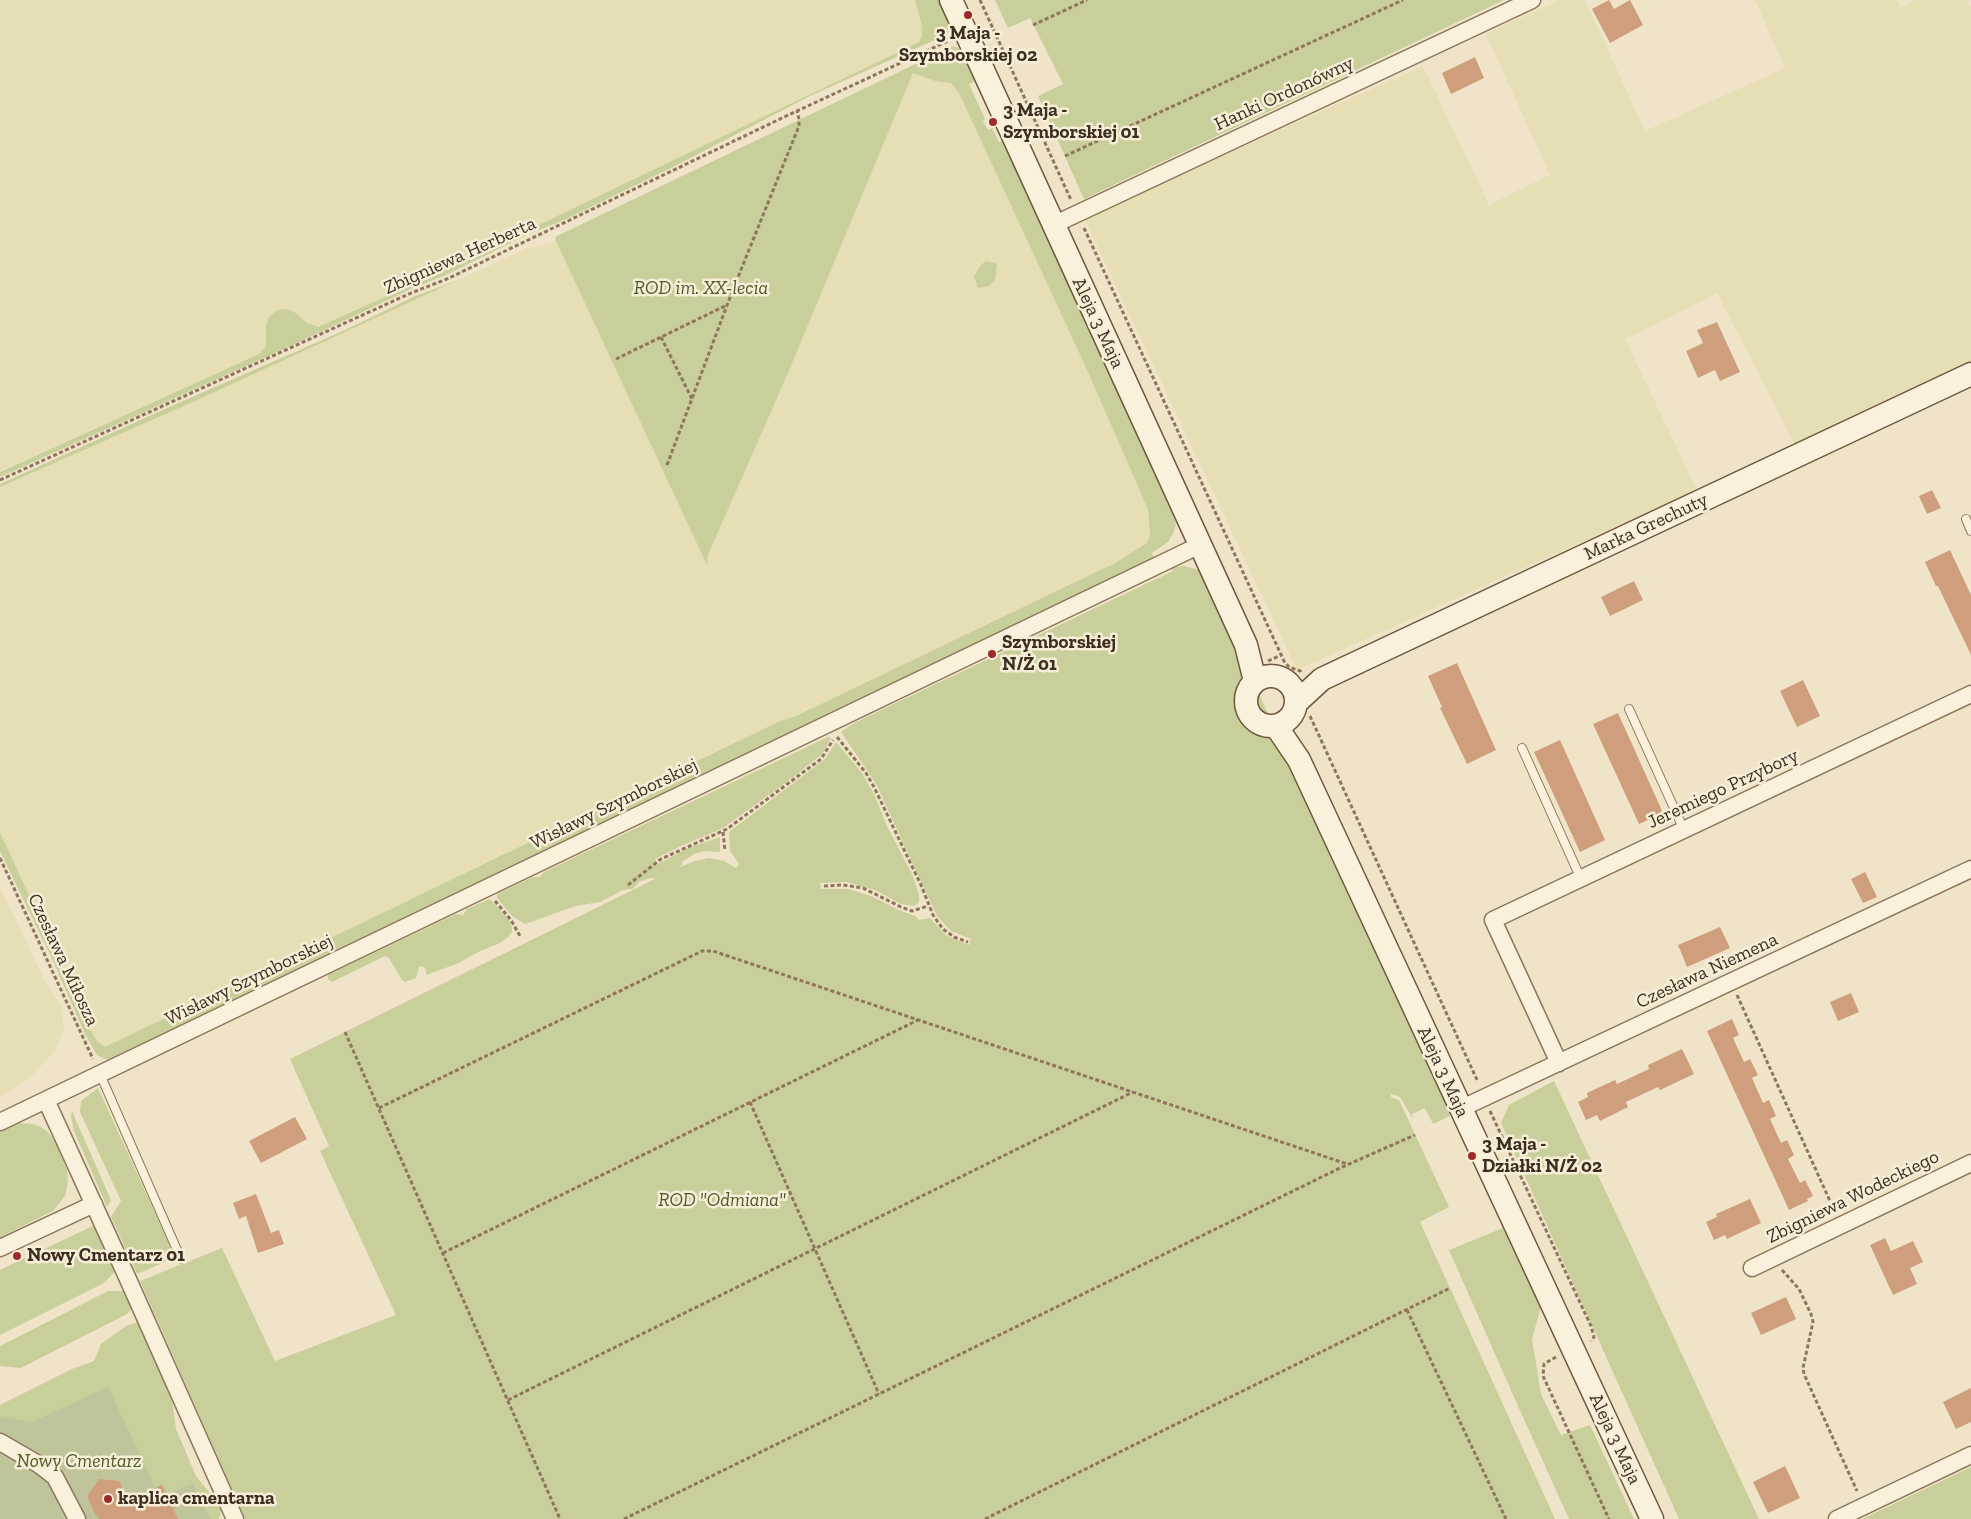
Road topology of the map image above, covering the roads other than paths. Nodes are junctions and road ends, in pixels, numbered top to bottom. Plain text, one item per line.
1 (951, 0) edge
2 (1532, 0) edge
3 (1053, 225) junction
4 (1971, 374) edge
5 (1966, 519) dead end
6 (1971, 531) edge
7 (1200, 545) junction
8 (1276, 674) junction
9 (1322, 679) junction
10 (1971, 694) edge
11 (1629, 709) dead end
12 (1293, 714) junction
13 (1522, 748) dead end
14 (1684, 830) junction
15 (1971, 869) edge
16 (1581, 879) junction
17 (1559, 1063) junction
18 (100, 1074) junction
19 (46, 1100) junction
20 (1460, 1109) junction
21 (0, 1122) edge
22 (1971, 1162) edge
23 (94, 1204) junction
24 (0, 1248) edge
25 (181, 1259) dead end
26 (1752, 1268) dead end
27 (0, 1442) edge
28 (1971, 1455) edge
29 (77, 1519) edge
30 (235, 1519) edge
31 (1652, 1519) edge
32 (1837, 1519) edge

1 - 3 street, Aleja 3 Maja
2 - 3 street, Hanki Ordonówny
3 - 7 street, Aleja 3 Maja
4 - 9 street, Marka Grechuty
5 - 6 lane
7 - 8 street, Aleja 3 Maja
7 - 18 street, Wisławy Szymborskiej
8 - 9 street, Marka Grechuty
8 - 12 street
8 - 12 street
9 - 12 street, Marka Grechuty
10 - 14 street, Jeremiego Przybory
11 - 14 lane
12 - 20 street, Aleja 3 Maja
13 - 16 lane
14 - 16 street, Jeremiego Przybory
15 - 17 street, Czesława Niemena
16 - 17 street, Jeremiego Przybory
17 - 20 street, Czesława Niemena
18 - 19 street, Wisławy Szymborskiej
18 - 25 lane
19 - 21 street, Wisławy Szymborskiej
19 - 23 street
20 - 31 street, Aleja 3 Maja
22 - 26 street, Zbigniewa Wodeckiego
23 - 24 street
23 - 30 street
27 - 29 street
28 - 32 street

